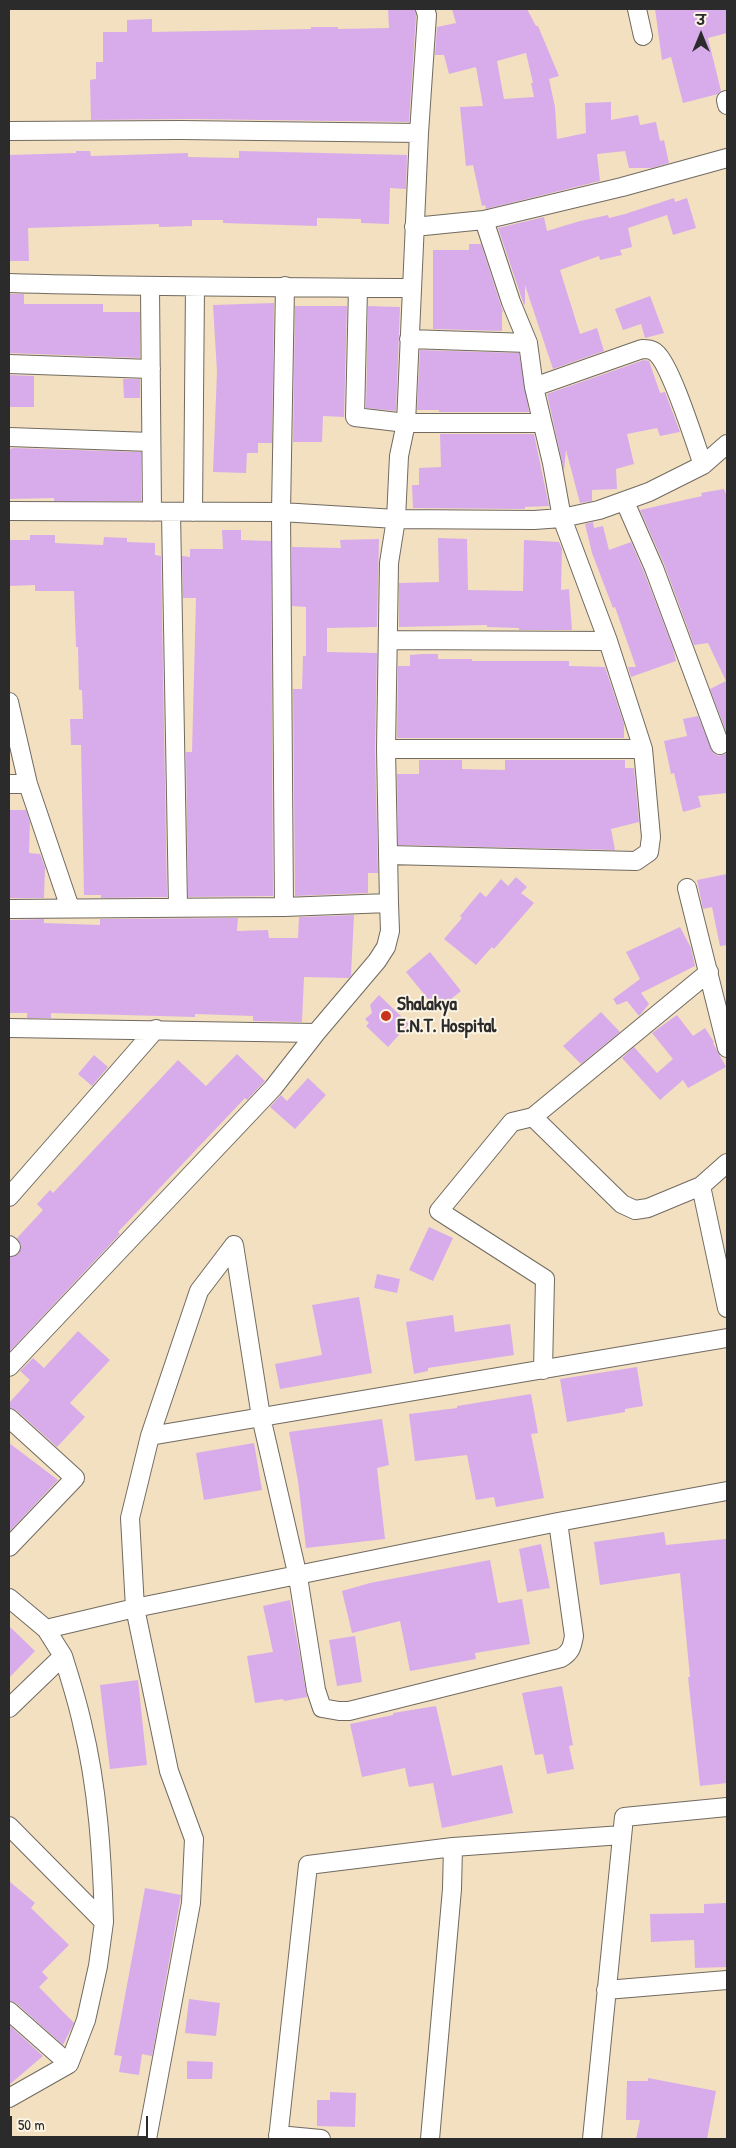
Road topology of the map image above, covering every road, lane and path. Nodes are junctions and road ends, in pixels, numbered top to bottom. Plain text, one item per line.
1 (425, 9) edge
2 (637, 9) edge
3 (643, 36) dead end
4 (9, 131) edge
5 (419, 133) junction
6 (727, 158) edge
7 (484, 220) junction
8 (414, 227) junction
9 (9, 283) edge
10 (285, 286) junction
11 (150, 287) junction
12 (195, 287) junction
13 (358, 288) junction
14 (411, 288) junction
15 (409, 339) junction
16 (528, 343) junction
17 (9, 364) edge
18 (151, 369) junction
19 (534, 387) junction
20 (406, 423) junction
21 (541, 423) junction
22 (9, 437) edge
23 (151, 442) junction
24 (727, 444) edge
25 (707, 462) junction
26 (625, 502) junction
27 (9, 512) edge
28 (152, 512) junction
29 (171, 512) junction
30 (193, 512) junction
31 (281, 512) junction
32 (562, 518) junction
33 (396, 519) junction
34 (388, 640) junction
35 (608, 641) junction
36 (9, 702) edge
37 (720, 745) dead end
38 (386, 749) junction
39 (644, 749) junction
40 (9, 784) edge
41 (28, 784) junction
42 (388, 855) junction
43 (687, 888) dead end
44 (389, 903) junction
45 (178, 907) junction
46 (284, 907) junction
47 (70, 908) junction
48 (9, 909) edge
49 (709, 972) junction
50 (9, 1028) edge
51 (156, 1029) junction
52 (316, 1033) junction
53 (727, 1048) edge
54 (533, 1117) junction
55 (727, 1163) edge
56 (701, 1186) junction
57 (9, 1197) edge
58 (727, 1308) edge
59 (727, 1338) edge
60 (9, 1367) edge
61 (543, 1370) junction
62 (261, 1417) junction
63 (9, 1418) edge
64 (150, 1436) junction
65 (727, 1491) edge
66 (558, 1522) junction
67 (9, 1547) edge
68 (298, 1577) junction
69 (9, 1598) edge
70 (130, 1610) junction
71 (46, 1629) junction
72 (63, 1656) junction
73 (9, 1708) edge
74 (727, 1807) edge
75 (9, 1826) edge
76 (622, 1835) junction
77 (453, 1847) junction
78 (104, 1922) junction
79 (727, 1980) edge
80 (606, 1990) junction
81 (9, 2010) edge
82 (69, 2064) junction
83 (9, 2098) edge
84 (278, 2137) edge
85 (147, 2139) edge
86 (321, 2139) edge
87 (430, 2139) edge
88 (592, 2139) edge

1 - 5 street
2 - 3 street
4 - 5 street
5 - 8 street
6 - 7 street
7 - 8 street
7 - 16 street
8 - 14 street
9 - 11 street
10 - 12 street
10 - 13 street
10 - 31 street
11 - 12 street
11 - 18 street
12 - 30 street
13 - 14 street
13 - 20 street
14 - 15 street
15 - 16 street
15 - 20 street
16 - 19 street
17 - 18 street
18 - 23 street
19 - 21 street
19 - 25 street
20 - 21 street
20 - 33 street
21 - 32 street
22 - 23 street
23 - 28 street
24 - 25 street
25 - 26 street
26 - 32 street
26 - 37 street
27 - 28 street
28 - 29 street
29 - 30 street
29 - 45 street
30 - 31 street
31 - 33 street
31 - 46 street
32 - 33 street
32 - 35 street
33 - 34 street
34 - 35 street
34 - 38 street
35 - 39 street
36 - 41 street
38 - 39 street
38 - 42 street
39 - 42 street
40 - 41 street
41 - 47 street
42 - 44 street
43 - 49 street
44 - 46 street
44 - 52 street
45 - 46 street
45 - 47 street
47 - 48 street
49 - 53 street
49 - 54 street
50 - 51 street
51 - 52 street
51 - 57 street
52 - 60 street
54 - 56 street
54 - 61 street
55 - 56 street
56 - 58 street
59 - 61 street
61 - 62 street
62 - 64 street
62 - 64 street
62 - 68 street
63 - 67 street
64 - 70 street
65 - 66 street
66 - 68 street
66 - 68 street
68 - 70 street
69 - 71 street
70 - 71 street
70 - 85 street
71 - 72 street
72 - 73 street
72 - 78 street
74 - 76 street
75 - 78 street
76 - 77 street
76 - 80 street
77 - 84 street
77 - 87 street
78 - 82 street
79 - 80 street
80 - 88 street
81 - 82 street
82 - 83 street
84 - 86 street

